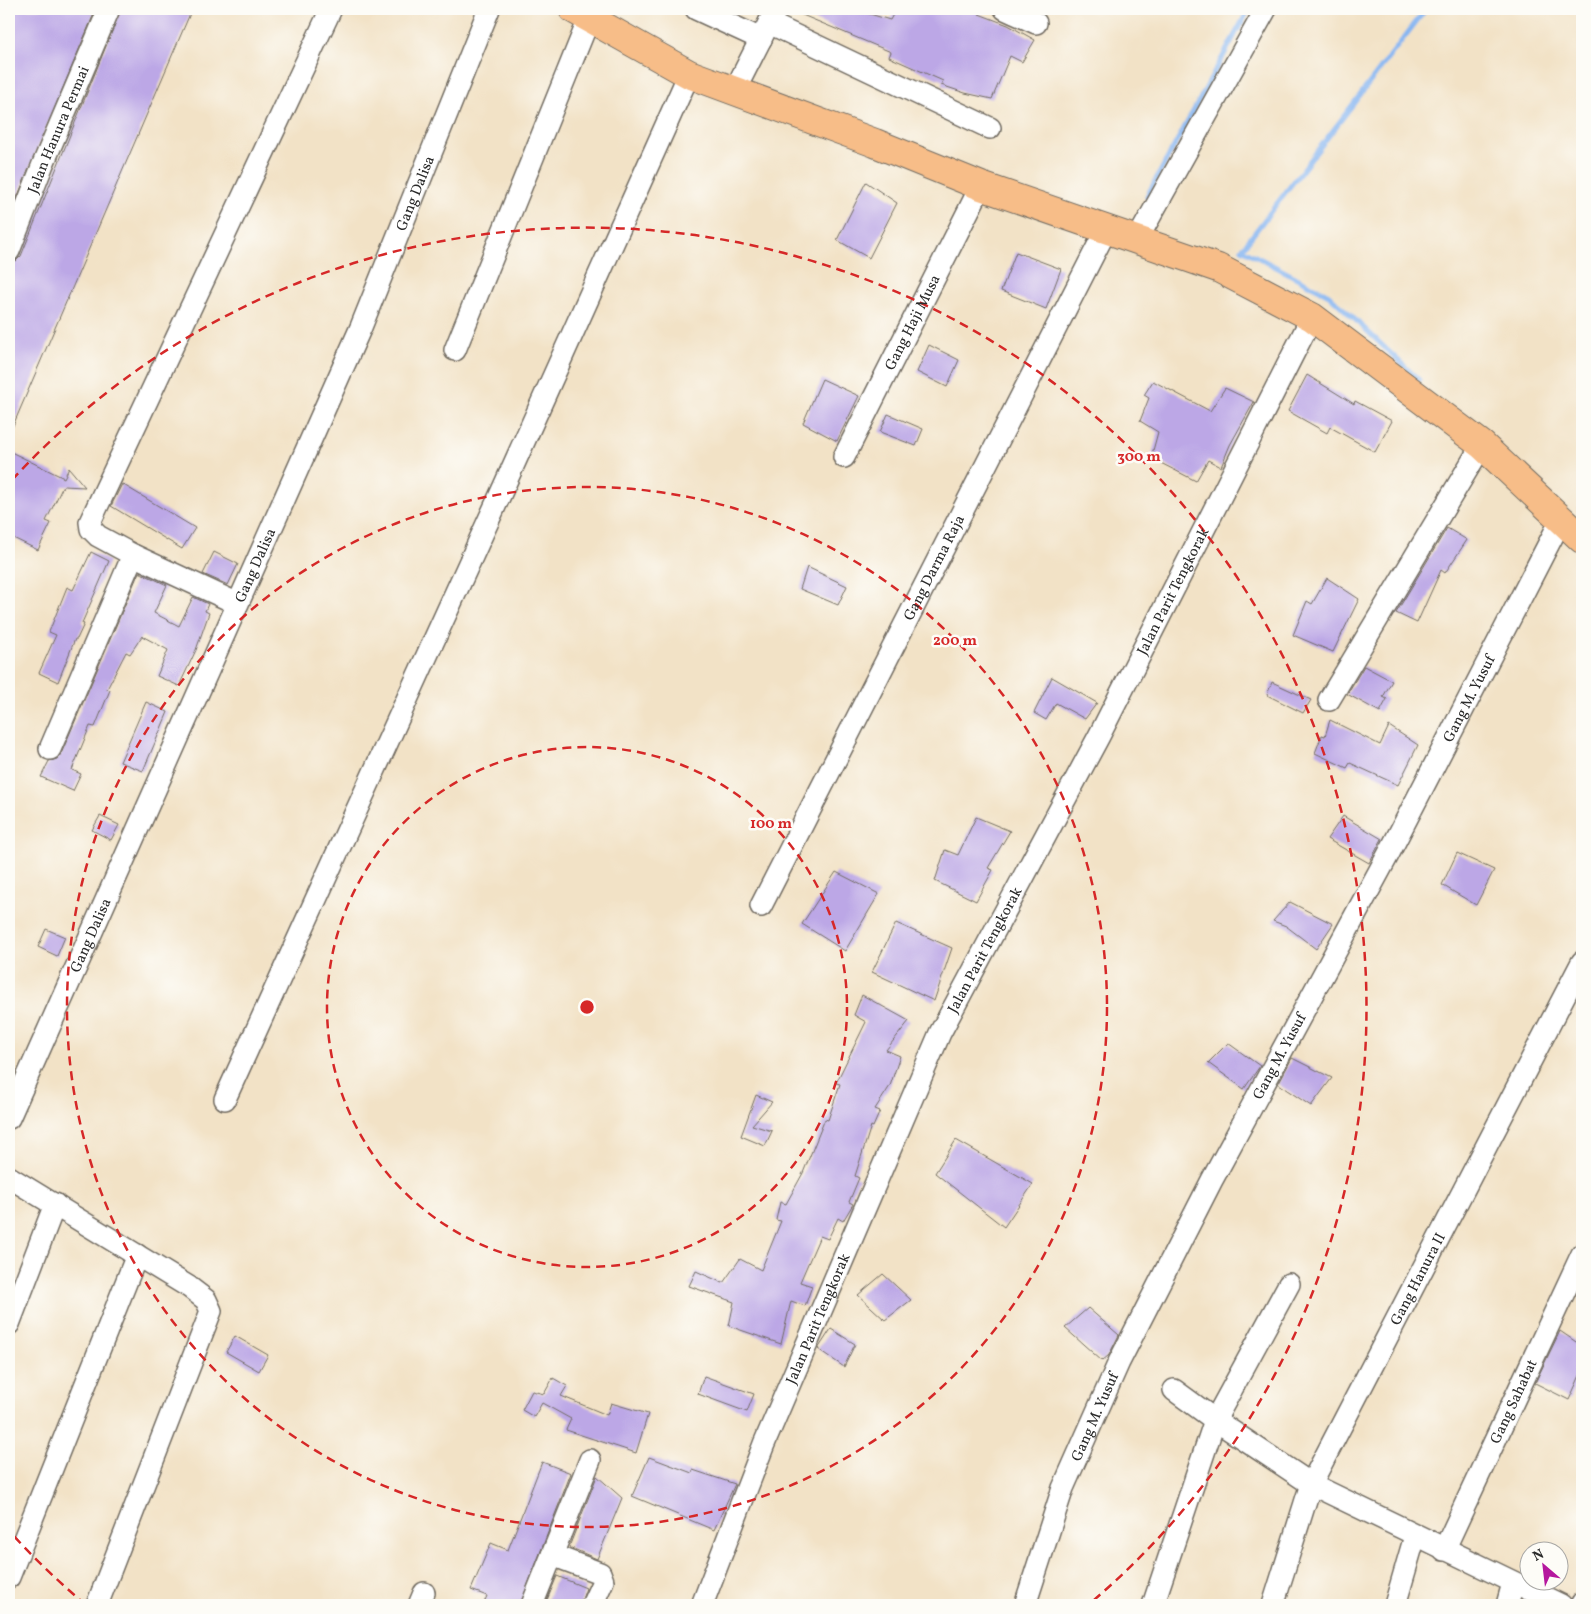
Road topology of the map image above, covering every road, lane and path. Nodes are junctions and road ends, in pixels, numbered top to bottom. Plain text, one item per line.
1 (109, 9) edge
2 (331, 9) edge
3 (489, 9) edge
4 (696, 9) edge
5 (1006, 9) edge
6 (1266, 9) edge
7 (581, 14) edge
8 (1036, 23) dead end
9 (769, 24) edge
10 (689, 74) junction
11 (735, 90) junction
12 (990, 128) dead end
13 (980, 186) junction
14 (1107, 228) junction
15 (1137, 240) junction
16 (9, 251) edge
17 (1312, 317) junction
18 (455, 350) dead end
19 (1482, 445) junction
20 (844, 457) dead end
21 (1561, 520) junction
22 (1582, 539) edge
23 (133, 555) junction
24 (236, 603) junction
25 (1329, 700) dead end
26 (50, 749) dead end
27 (761, 906) dead end
28 (1582, 962) edge
29 (225, 1099) dead end
30 (9, 1118) edge
31 (9, 1177) edge
32 (55, 1204) junction
33 (1582, 1254) edge
34 (137, 1255) junction
35 (1289, 1284) dead end
36 (9, 1324) edge
37 (1174, 1390) dead end
38 (1215, 1420) junction
39 (590, 1460) dead end
40 (1311, 1484) junction
41 (1415, 1536) junction
42 (1444, 1550) junction
43 (552, 1555) junction
44 (9, 1577) edge
45 (1513, 1582) junction
46 (97, 1605) edge
47 (532, 1605) edge
48 (592, 1605) edge
49 (702, 1605) edge
50 (1025, 1605) edge
51 (1153, 1605) edge
52 (1272, 1605) edge
53 (1395, 1605) edge
54 (1507, 1605) edge
55 (1562, 1605) edge

1 - 16 street, Jalan Hanura Permai
2 - 23 street
3 - 24 street, Gang Dalisa
4 - 9 street
5 - 8 street
6 - 15 street
7 - 10 main road
7 - 18 street
9 - 11 street
9 - 12 street
10 - 11 main road
10 - 29 street
11 - 13 main road
13 - 14 main road
13 - 20 street, Gang Haji Musa
14 - 15 main road
14 - 27 street, Gang Darma Raja
15 - 17 main road
17 - 19 main road
17 - 49 street, Jalan Parit Tengkorak
19 - 21 main road
19 - 25 street
21 - 22 main road
21 - 50 street, Gang M. Yusuf
23 - 24 street
23 - 26 street
24 - 30 street, Gang Dalisa
28 - 40 street, Gang Hanura II
31 - 32 street
32 - 34 street
32 - 36 street
33 - 42 street, Gang Sahabat
34 - 44 street
34 - 46 street
35 - 38 street
37 - 38 street
38 - 40 street
38 - 51 street
39 - 43 street
40 - 41 street
40 - 52 street, Gang Hanura II
41 - 42 street
41 - 53 street
42 - 45 street
43 - 47 street
43 - 48 street
45 - 54 street
45 - 55 street

